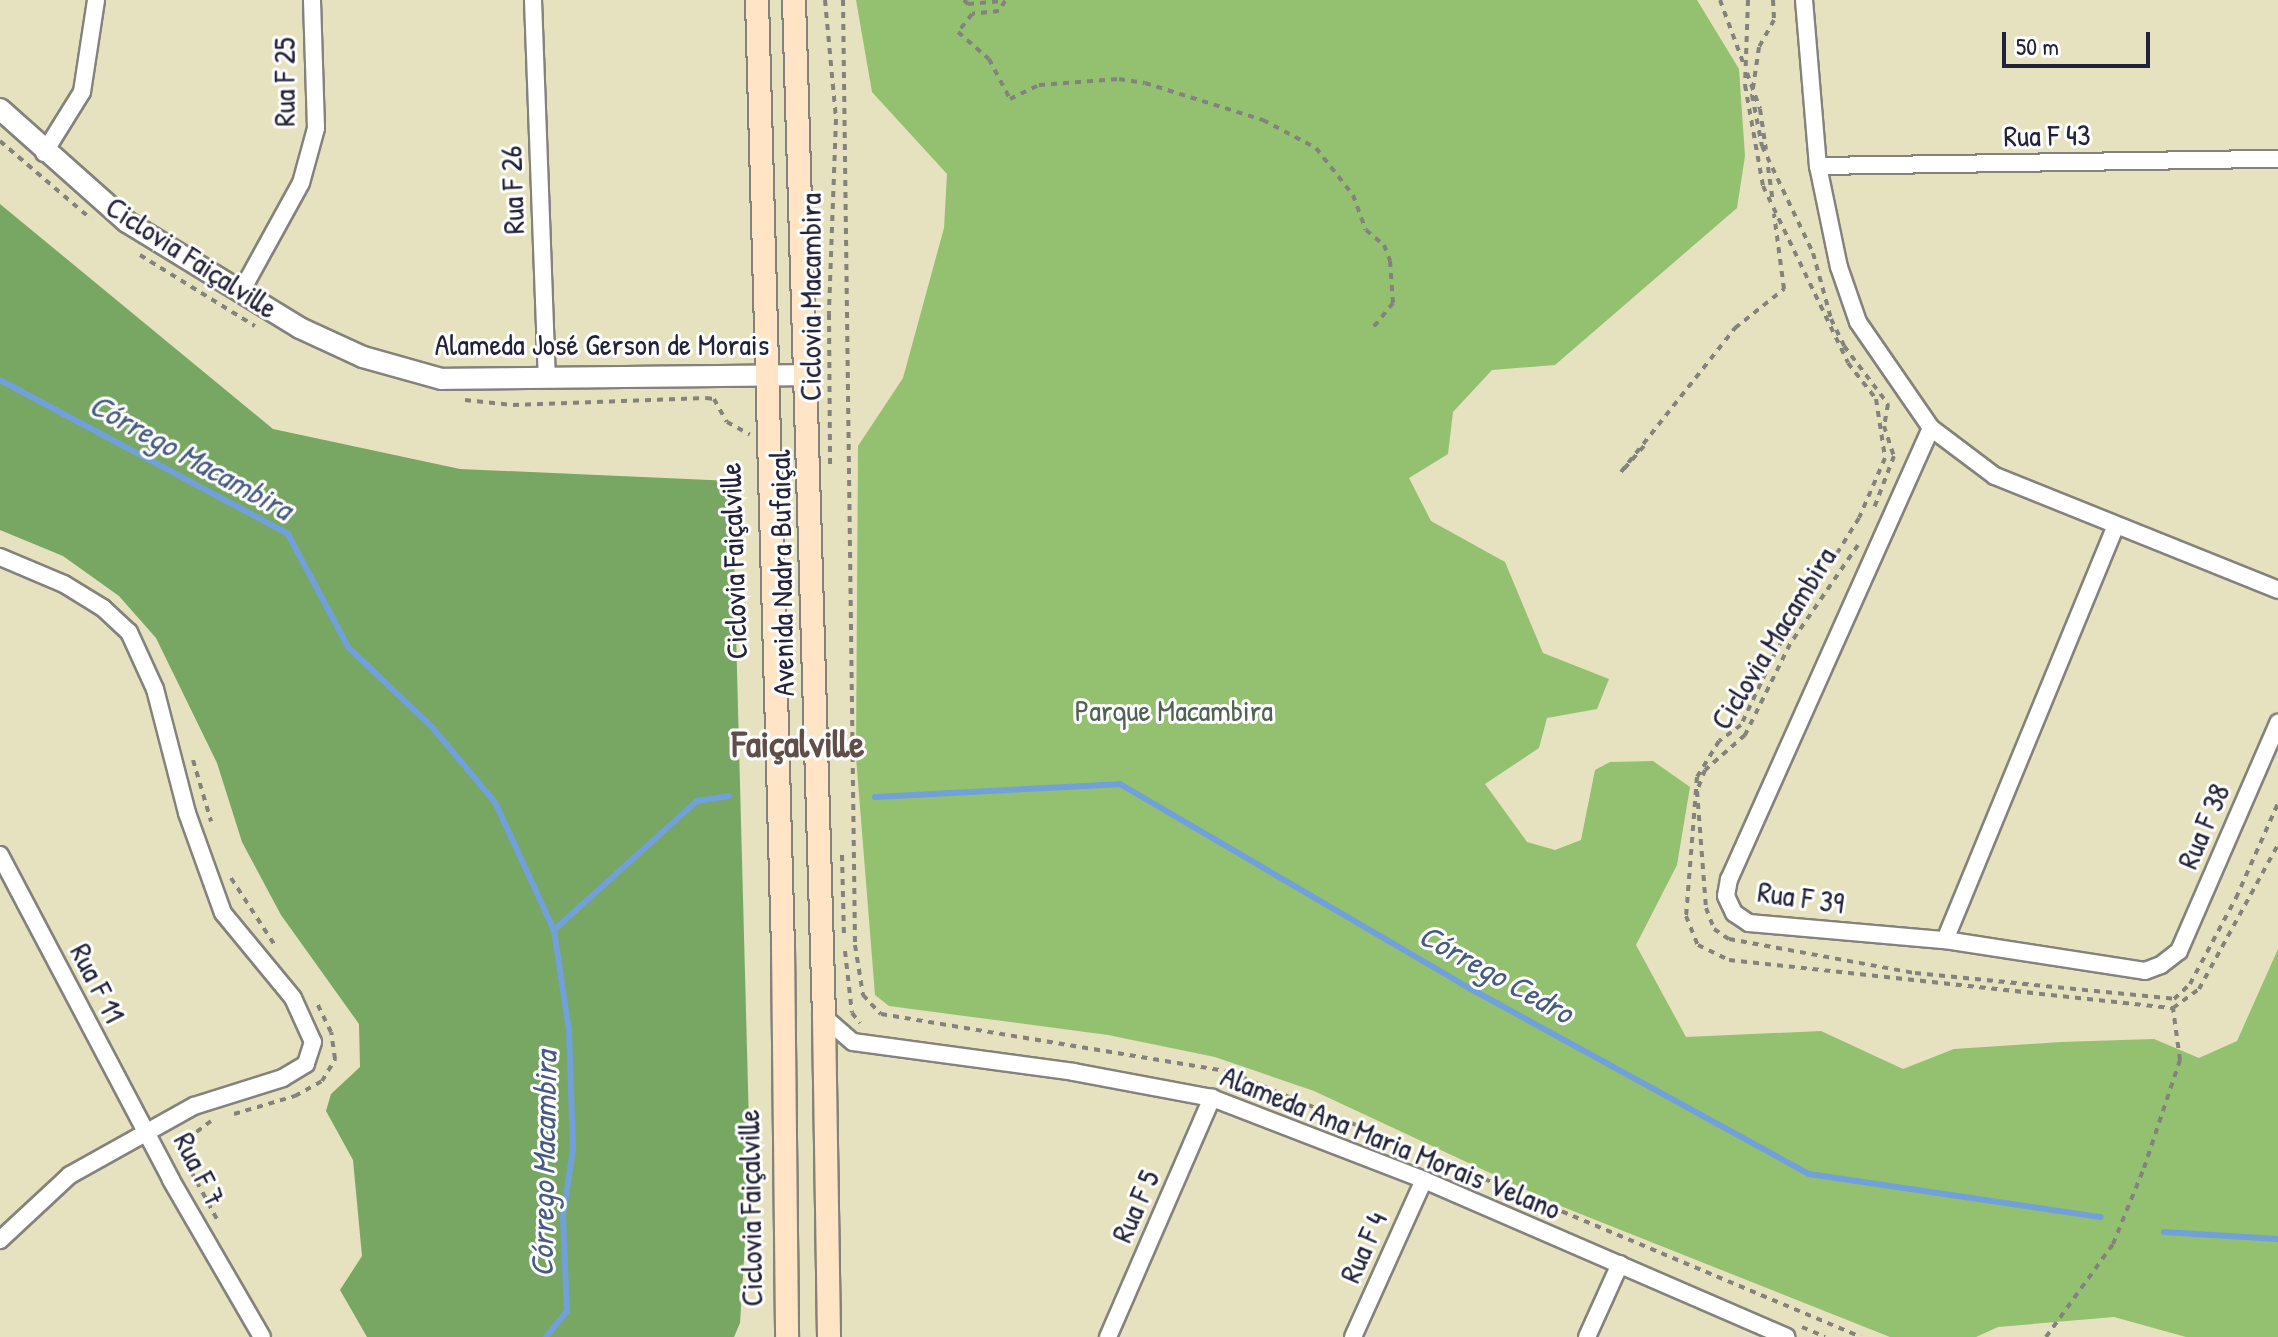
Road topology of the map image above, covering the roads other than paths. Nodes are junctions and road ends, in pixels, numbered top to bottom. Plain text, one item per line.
1 (96, 0) edge
2 (312, 0) edge
3 (533, 0) edge
4 (757, 0) edge
5 (794, 0) edge
6 (1804, 0) edge
7 (0, 109) edge
8 (44, 153) junction
9 (2278, 159) edge
10 (1818, 166) junction
11 (241, 292) junction
12 (769, 374) junction
13 (806, 375) junction
14 (547, 378) junction
15 (1931, 428) junction
16 (2115, 527) junction
17 (0, 557) edge
18 (2278, 590) edge
19 (2278, 723) edge
20 (0, 855) edge
21 (1945, 940) junction
22 (824, 1017) junction
23 (1212, 1098) junction
24 (150, 1135) junction
25 (1424, 1180) junction
26 (0, 1240) edge
27 (1620, 1264) junction
28 (262, 1337) edge
29 (787, 1337) edge
30 (829, 1337) edge
31 (1108, 1337) edge
32 (1353, 1337) edge
33 (1587, 1337) edge
34 (1787, 1337) edge

1 - 8 street
2 - 11 street, Rua F 25
3 - 14 street, Rua F 26
4 - 12 main road, Avenida Nadra Bufaiçal
5 - 13 main road, Avenida Nadra Bufaiçal
6 - 10 street
7 - 8 street, Alameda José Gerson de Morais
8 - 11 street, Alameda José Gerson de Morais
9 - 10 street, Rua F 43
10 - 15 street
11 - 14 street, Alameda José Gerson de Morais
12 - 13 street, Alameda José Gerson de Morais
12 - 14 street, Alameda José Gerson de Morais
12 - 29 main road, Avenida Nadra Bufaiçal
13 - 22 main road, Avenida Nadra Bufaiçal
15 - 16 street
15 - 21 street, Rua F 39
16 - 18 street
16 - 21 street
17 - 24 street, Rua F 7
19 - 21 street, Rua F 38
20 - 24 street, Rua F 11
22 - 23 street, Alameda Ana Maria Morais Velano
22 - 30 main road, Avenida Nadra Bufaiçal
23 - 25 street, Alameda Ana Maria Morais Velano
23 - 31 street, Rua F 5
24 - 26 street
24 - 28 street, Rua F 7
25 - 27 street, Alameda Ana Maria Morais Velano
25 - 32 street, Rua F 4
27 - 33 street
27 - 34 street, Alameda Ana Maria Morais Velano

